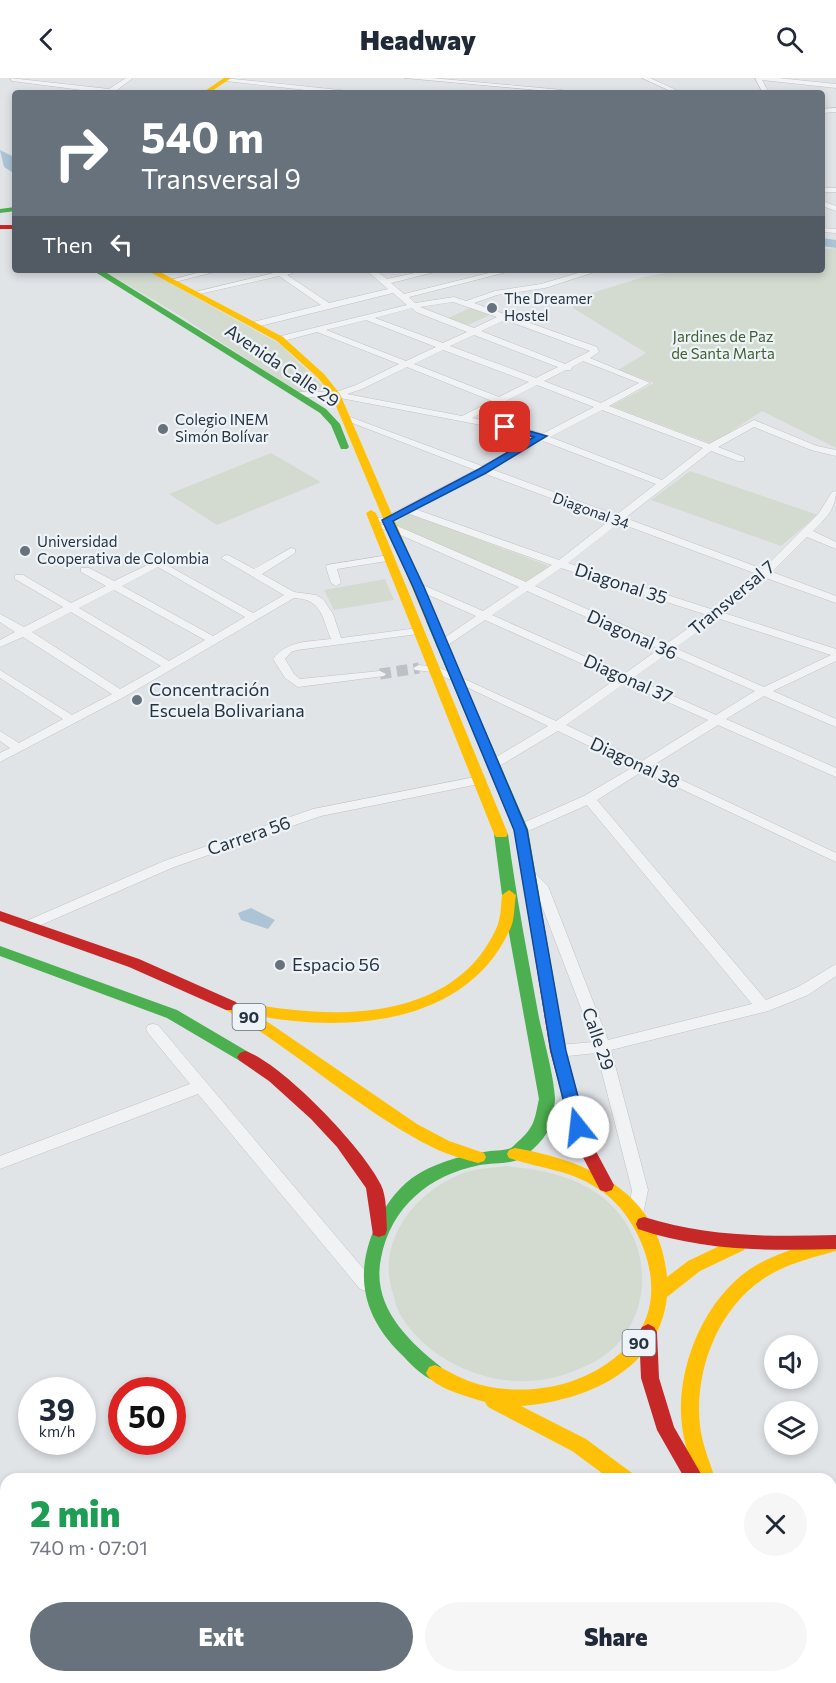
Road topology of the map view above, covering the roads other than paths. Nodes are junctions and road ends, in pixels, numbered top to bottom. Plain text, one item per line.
1 (130, 78) edge
2 (225, 78) edge
3 (408, 78) edge
4 (513, 78) edge
5 (551, 78) edge
6 (645, 78) edge
7 (759, 78) edge
8 (831, 78) edge
9 (784, 79) edge
10 (12, 80) edge
11 (450, 80) edge
12 (822, 85) junction
13 (836, 86) edge
14 (504, 87) junction
15 (81, 90) edge
16 (93, 90) edge
17 (112, 90) edge
18 (203, 90) edge
19 (209, 90) edge
20 (324, 90) edge
21 (560, 90) joint
22 (673, 90) edge
23 (769, 90) edge
24 (817, 90) edge
25 (101, 273) edge
26 (156, 273) edge
27 (205, 273) edge
28 (284, 273) edge
29 (374, 273) edge
30 (426, 273) edge
31 (500, 273) edge
32 (587, 273) edge
33 (280, 274) junction
34 (171, 281) junction
35 (386, 282) junction
36 (394, 290) junction
37 (195, 293) junction
38 (404, 296) junction
39 (467, 303) junction
40 (416, 305) junction
41 (329, 307) junction
42 (504, 317) junction
43 (368, 318) junction
44 (256, 324) junction
45 (319, 330) junction
46 (474, 332) junction
47 (280, 339) junction
48 (443, 346) junction
49 (585, 359) junction
50 (407, 363) junction
51 (568, 368) junction
52 (538, 382) junction
53 (335, 394) junction
54 (299, 395) junction
55 (501, 401) junction
56 (603, 405) junction
57 (465, 418) junction
58 (347, 419) junction
59 (543, 436) junction
60 (711, 446) junction
61 (836, 453) edge
62 (741, 459) dead end
63 (483, 471) junction
64 (664, 484) junction
65 (836, 494) edge
66 (407, 510) junction
67 (618, 521) junction
68 (382, 523) junction
69 (806, 532) junction
70 (428, 545) junction
71 (836, 546) edge
72 (291, 551) dead end
73 (404, 552) junction
74 (226, 558) dead end
75 (389, 558) junction
76 (560, 564) junction
77 (85, 570) dead end
78 (255, 573) junction
79 (764, 574) junction
80 (19, 577) dead end
81 (336, 583) dead end
82 (115, 586) junction
83 (419, 587) junction
84 (526, 588) junction
85 (292, 596) junction
86 (836, 600) edge
87 (72, 609) junction
88 (486, 615) junction
89 (715, 615) junction
90 (0, 617) edge
91 (255, 618) junction
92 (418, 631) junction
93 (23, 633) junction
94 (215, 640) junction
95 (337, 641) junction
96 (0, 644) edge
97 (441, 645) junction
98 (668, 651) junction
99 (836, 655) edge
100 (170, 666) junction
101 (419, 668) tunnel mouth
102 (434, 669) junction
103 (0, 673) edge
104 (380, 674) tunnel mouth
105 (624, 677) junction
106 (456, 678) junction
107 (762, 692) junction
108 (120, 694) junction
109 (718, 719) junction
110 (72, 720) junction
111 (836, 723) edge
112 (557, 726) junction
113 (0, 735) edge
114 (19, 748) junction
115 (0, 758) edge
116 (492, 765) junction
117 (642, 766) junction
118 (836, 773) edge
119 (480, 780) junction
120 (588, 799) junction
121 (521, 830) junction
122 (836, 858) edge
123 (528, 874) junction
124 (509, 895) junction
125 (0, 916) edge
126 (29, 925) junction
127 (0, 951) edge
128 (836, 969) edge
129 (190, 985) junction
130 (763, 1007) junction
131 (153, 1029) dead end
132 (603, 1047) junction
133 (558, 1051) junction
134 (199, 1086) junction
135 (515, 1154) junction
136 (478, 1157) junction
137 (0, 1163) edge
138 (606, 1185) junction
139 (640, 1219) junction
140 (379, 1230) junction
141 (836, 1243) edge
142 (740, 1244) junction
143 (660, 1292) junction
144 (373, 1293) junction
145 (648, 1332) junction
146 (478, 1393) junction
147 (618, 1473) edge
148 (691, 1473) edge
149 (704, 1473) edge

1 - 17 street
2 - 18 main road
2 - 19 main road
2 - 20 street
3 - 11 street
4 - 14 street
5 - 21 street
6 - 22 street
7 - 9 street
8 - 12 street
9 - 12 street
9 - 23 street
10 - 15 street
10 - 16 street
11 - 14 street
12 - 13 street
12 - 24 street
14 - 21 street
25 - 54 main road, Avenida Calle 29
26 - 34 main road, Avenida Calle 29
27 - 34 street
28 - 33 street
29 - 35 street
30 - 35 street
31 - 38 street
32 - 39 street
33 - 37 street
33 - 41 street
34 - 37 main road, Avenida Calle 29
35 - 36 street
36 - 38 street
36 - 41 street
37 - 44 main road, Avenida Calle 29
38 - 40 street
39 - 40 street
39 - 42 street
40 - 43 street
40 - 46 street
41 - 44 street
42 - 46 street
42 - 49 street
43 - 45 street
43 - 48 street
44 - 47 main road, Avenida Calle 29
45 - 47 street
45 - 50 street
46 - 48 street
46 - 51 street
47 - 53 main road, Avenida Calle 29
48 - 50 street
48 - 52 street
49 - 51 street
49 - 56 street
50 - 53 street
50 - 55 street
51 - 52 street
52 - 55 street
52 - 56 street
53 - 54 street
53 - 57 street
53 - 58 main road, Avenida Calle 29
54 - 68 main road, Avenida Calle 29
55 - 57 street
56 - 59 street
56 - 60 street
57 - 59 street
58 - 63 street, Diagonal 34
58 - 68 main road, Avenida Calle 29
59 - 63 street
59 - 64 street
60 - 61 street
60 - 62 street
60 - 64 street
63 - 66 street
63 - 67 street, Diagonal 34
64 - 67 street
65 - 69 street, Transversal 7
66 - 68 street
66 - 76 street, Diagonal 35
67 - 76 street
67 - 79 street, Diagonal 34
68 - 70 street, Diagonal 36
68 - 73 main road, Avenida Calle 29
68 - 75 main road, Avenida Calle 29
69 - 71 street
69 - 79 street, Transversal 7
70 - 73 street
70 - 84 street, Diagonal 36
72 - 78 street
73 - 83 main road, Avenida Calle 29
74 - 78 street
75 - 81 street
75 - 92 main road, Avenida Calle 29
76 - 84 street
76 - 89 street, Diagonal 35
77 - 82 street
78 - 85 street
79 - 86 street, Diagonal 34
79 - 89 street, Transversal 7
80 - 87 street
82 - 87 street
82 - 91 street
82 - 94 street
83 - 88 street, Diagonal 37
83 - 97 main road, Avenida Calle 29
84 - 88 street
84 - 98 street, Diagonal 36
85 - 91 street
85 - 95 street
87 - 93 street
87 - 100 street
88 - 97 street
88 - 105 street, Diagonal 37
89 - 98 street, Transversal 7
89 - 99 street, Diagonal 35
90 - 93 street
91 - 94 street
92 - 95 street
92 - 102 main road, Avenida Calle 29
93 - 96 street
93 - 108 street
94 - 100 street
95 - 104 street
97 - 106 main road, Avenida Calle 29
98 - 105 street, Transversal 7
98 - 107 street, Diagonal 36
99 - 107 street
100 - 108 street
101 - 102 street, Diagonal 38
102 - 106 street, Diagonal 38
102 - 119 main road, Avenida Calle 29
103 - 110 street
105 - 109 street, Diagonal 37
105 - 112 street, Transversal 7
106 - 112 street, Diagonal 38
106 - 116 main road, Avenida Calle 29
107 - 109 street
107 - 111 street, Diagonal 36
108 - 110 street
109 - 117 street
109 - 118 street, Diagonal 37
110 - 114 street
112 - 116 street, Transversal 7
112 - 117 street, Diagonal 38
113 - 114 street
114 - 115 street
116 - 121 main road, Avenida Calle 29
117 - 120 street
117 - 122 street, Diagonal 38
119 - 124 main road, Avenida Calle 29
119 - 126 street, Carrera 56
120 - 121 street
120 - 130 street
121 - 123 main road, Avenida Calle 29
123 - 132 street, Calle 29
123 - 133 main road, Avenida Calle 29
124 - 129 main road
124 - 135 main road, Avenida Calle 29
125 - 126 main road, 90
126 - 129 main road, 90
127 - 140 main road, 90
128 - 130 street
129 - 136 main road, 90
130 - 132 street
131 - 134 street
132 - 133 street
132 - 139 street, Calle 29
133 - 138 main road, Avenida Calle 29
134 - 137 street
134 - 144 street
135 - 136 main road, 90
135 - 138 main road, 90
136 - 140 main road, 90
138 - 139 main road, 90
139 - 142 main road
139 - 143 main road, 90
140 - 144 main road, 90
141 - 142 main road
141 - 149 main road
142 - 143 main road
143 - 145 main road, 90
144 - 146 main road, 90
145 - 146 main road, 90
145 - 148 main road, 90
146 - 147 main road, 90

